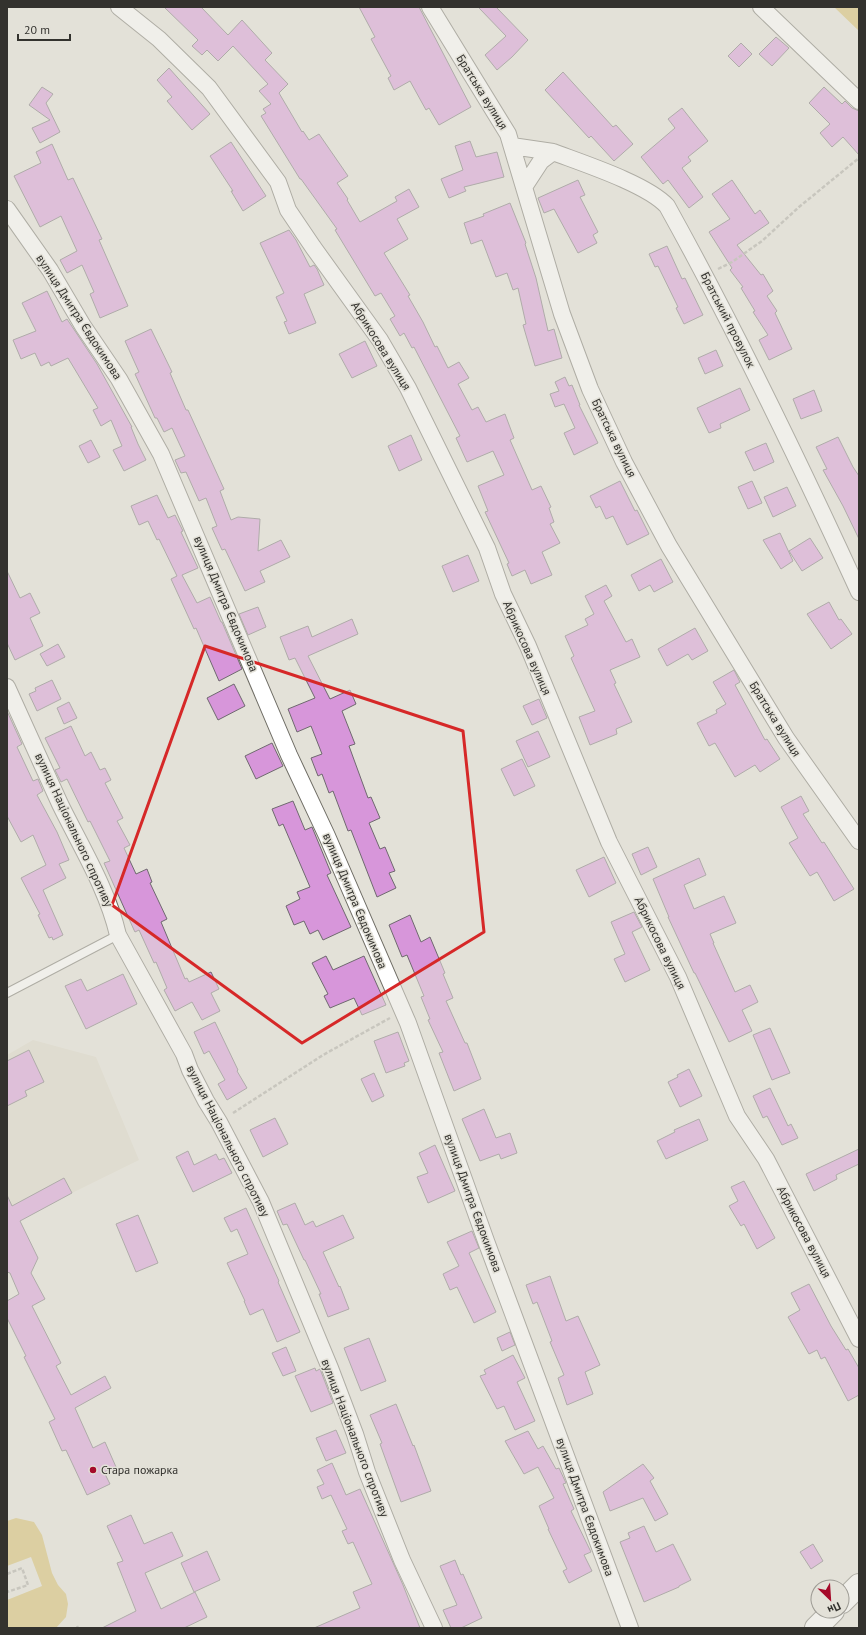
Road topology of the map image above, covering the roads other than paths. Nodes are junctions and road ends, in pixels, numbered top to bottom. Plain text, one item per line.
1 (119, 7) edge
2 (430, 7) edge
3 (761, 7) edge
4 (859, 102) edge
5 (512, 146) junction
6 (553, 152) junction
7 (524, 187) junction
8 (7, 209) edge
9 (859, 592) edge
10 (7, 687) edge
11 (859, 841) edge
12 (118, 935) junction
13 (7, 993) edge
14 (859, 1339) edge
15 (859, 1585) edge
16 (850, 1594) edge
17 (825, 1619) edge
18 (434, 1628) edge
19 (630, 1628) edge
20 (816, 1628) edge

1 - 14 street, Абрикосова вулиця
2 - 5 street, Братська вулиця
3 - 4 street
5 - 6 street, Братський провулок
5 - 7 street, Братська вулиця
6 - 7 street
6 - 9 street, Братський провулок
7 - 11 street, Братська вулиця
8 - 19 street, вулиця Дмитра Євдокимова
10 - 12 street, вулиця Національного спротиву
12 - 13 lane
12 - 18 street, вулиця Національного спротиву
15 - 16 street
17 - 20 street

